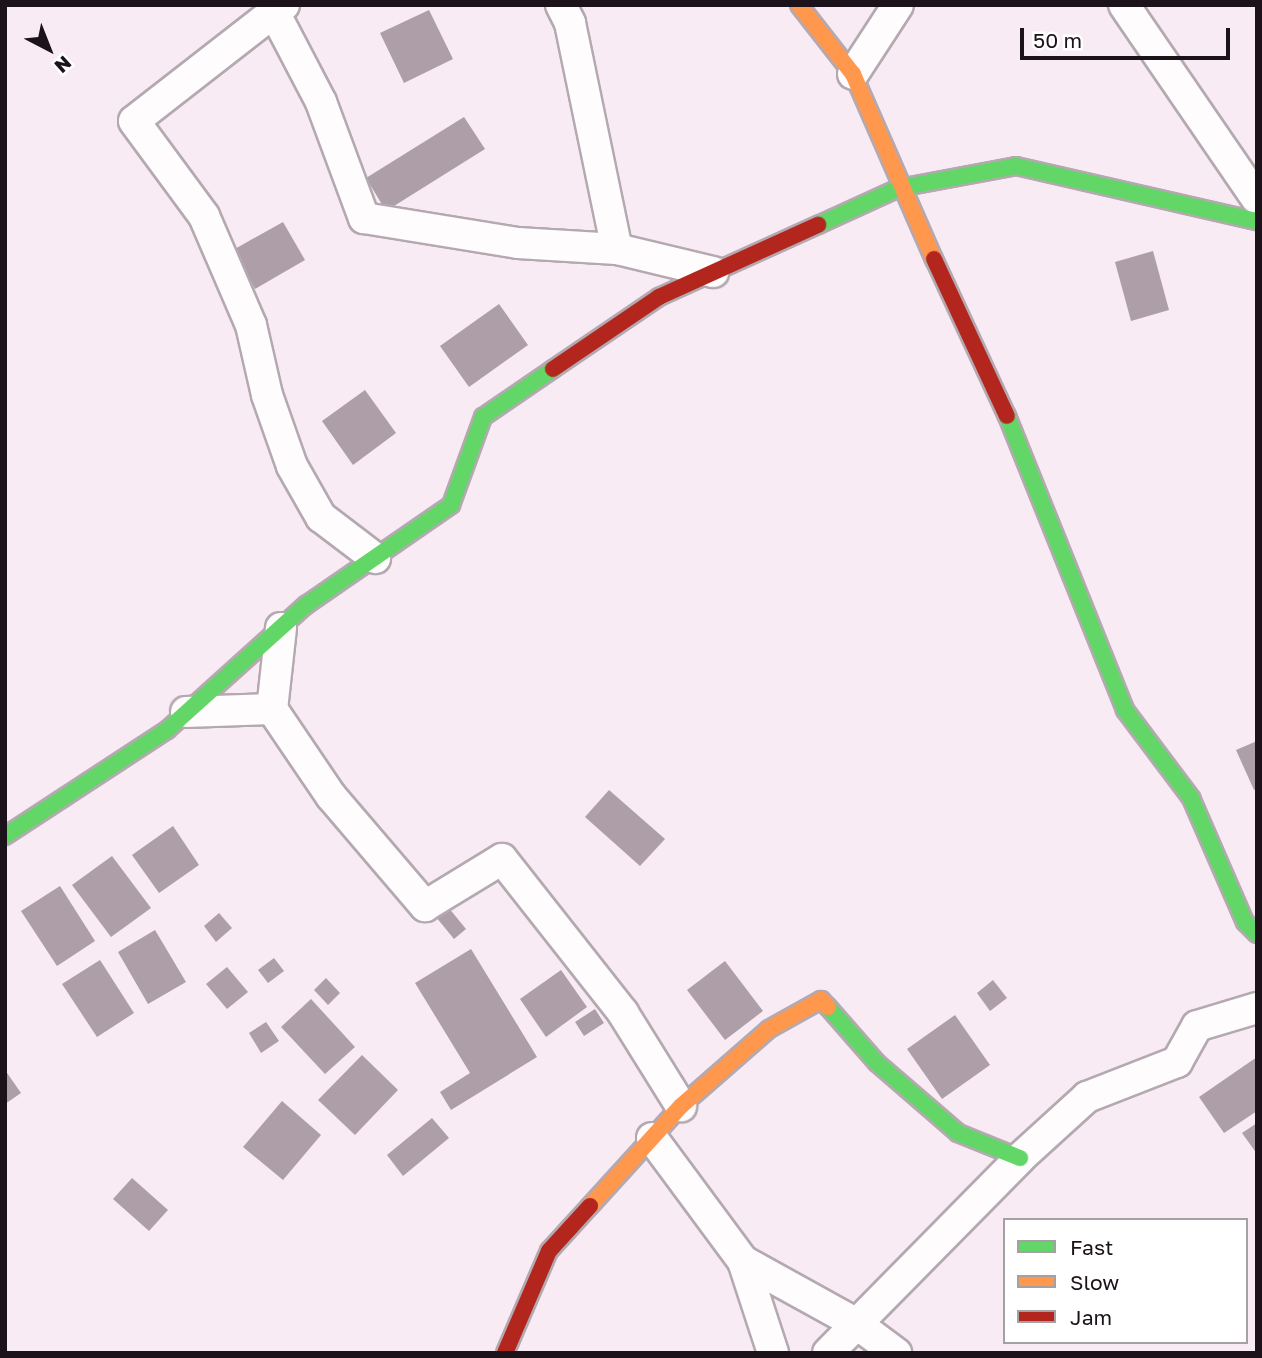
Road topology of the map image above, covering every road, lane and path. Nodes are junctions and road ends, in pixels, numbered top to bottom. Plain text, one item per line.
1 (561, 5) edge
2 (799, 5) edge
3 (898, 5) edge
4 (1124, 5) edge
5 (279, 9) edge
6 (853, 75) junction
7 (899, 188) junction
8 (1257, 199) edge
9 (1257, 220) edge
10 (617, 250) junction
11 (713, 272) junction
12 (375, 558) junction
13 (281, 628) junction
14 (272, 709) junction
15 (186, 712) junction
16 (5, 836) edge
17 (1257, 934) edge
18 (1257, 1008) edge
19 (681, 1106) junction
20 (652, 1138) junction
21 (1020, 1158) junction
22 (743, 1261) junction
23 (857, 1324) junction
24 (505, 1353) edge
25 (773, 1353) edge
26 (828, 1353) edge
27 (896, 1353) edge

1 - 10 street
2 - 6 street
3 - 6 street
4 - 8 street
5 - 10 street
5 - 12 street
6 - 7 street
7 - 9 street
7 - 11 street
7 - 17 street
10 - 11 street
11 - 12 street
12 - 13 street
13 - 14 street
13 - 15 street
14 - 15 street
14 - 19 street
15 - 16 street
18 - 21 street
19 - 20 street
19 - 21 street
20 - 22 street
20 - 24 street
21 - 23 street
22 - 23 street
22 - 25 street
23 - 26 street
23 - 27 street

